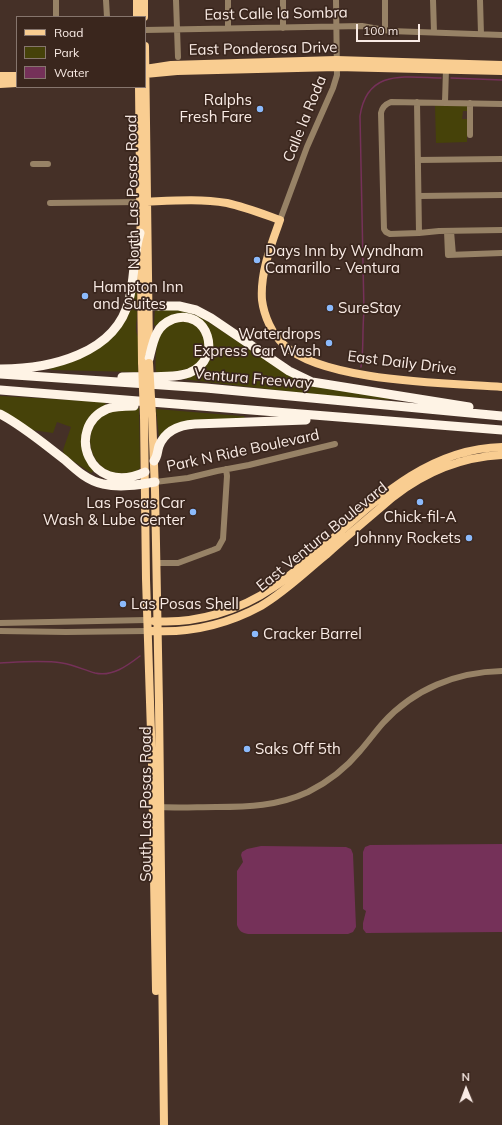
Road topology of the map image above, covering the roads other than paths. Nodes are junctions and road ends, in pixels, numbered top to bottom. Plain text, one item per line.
1 (56, 0) edge
2 (106, 0) edge
3 (137, 0) edge
4 (144, 0) edge
5 (176, 0) edge
6 (228, 0) edge
7 (283, 0) edge
8 (336, 0) edge
9 (385, 0) edge
10 (433, 0) edge
11 (480, 0) edge
12 (56, 16) edge
13 (107, 16) edge
14 (137, 16) edge
15 (144, 16) edge
16 (337, 26) junction
17 (228, 28) junction
18 (283, 28) junction
19 (177, 29) junction
20 (146, 30) edge
21 (385, 30) junction
22 (434, 32) junction
23 (481, 34) junction
24 (502, 35) edge
25 (178, 57) dead end
26 (337, 64) junction
27 (502, 65) edge
28 (447, 66) junction
29 (146, 71) edge
30 (502, 71) edge
31 (0, 76) edge
32 (16, 76) edge
33 (16, 83) edge
34 (0, 84) edge
35 (139, 88) edge
36 (146, 88) edge
37 (417, 102) junction
38 (445, 102) junction
39 (470, 103) junction
40 (502, 104) edge
41 (470, 135) dead end
42 (502, 159) edge
43 (418, 160) junction
44 (33, 164) dead end
45 (48, 164) dead end
46 (502, 195) edge
47 (419, 196) junction
48 (144, 202) junction
49 (50, 204) dead end
50 (280, 220) junction
51 (502, 230) edge
52 (449, 231) junction
53 (140, 233) junction
54 (419, 234) junction
55 (502, 253) edge
56 (145, 306) junction
57 (147, 361) junction
58 (0, 369) edge
59 (0, 374) edge
60 (68, 378) junction
61 (502, 387) edge
62 (0, 390) edge
63 (196, 406) junction
64 (0, 414) edge
65 (502, 415) edge
66 (148, 416) junction
67 (335, 418) junction
68 (502, 430) edge
69 (335, 444) dead end
70 (502, 447) edge
71 (502, 455) edge
72 (154, 461) junction
73 (226, 469) junction
74 (145, 472) junction
75 (155, 482) junction
76 (145, 484) junction
77 (156, 563) junction
78 (147, 620) junction
79 (157, 621) junction
80 (0, 623) edge
81 (0, 631) edge
82 (147, 631) junction
83 (158, 632) junction
84 (502, 671) edge
85 (152, 763) junction
86 (161, 807) junction
87 (159, 1125) edge
88 (164, 1125) edge

1 - 12 street
2 - 13 street
3 - 14 main road
4 - 15 main road
5 - 19 street
6 - 17 street
7 - 18 street
8 - 16 street, Calle la Roda
9 - 21 street
10 - 22 street
11 - 23 street
16 - 18 street, East Calle la Sombra
16 - 21 street, East Calle la Sombra
16 - 26 street, Calle la Roda
17 - 18 street, East Calle la Sombra
17 - 19 street, East Calle la Sombra
19 - 20 street, East Calle la Sombra
19 - 25 street
21 - 22 street, East Calle la Sombra
22 - 23 street, East Calle la Sombra
23 - 24 street, East Calle la Sombra
26 - 28 main road, East Ponderosa Drive
26 - 29 main road, East Ponderosa Drive
26 - 50 street, Calle la Roda
27 - 28 main road, East Ponderosa Drive
28 - 30 main road, East Ponderosa Drive
28 - 38 street
31 - 32 main road
33 - 34 main road
35 - 48 main road, North Las Posas Road
36 - 48 main road, North Las Posas Road
37 - 38 street
37 - 43 street
37 - 54 street
38 - 39 street
39 - 40 street
39 - 41 street
42 - 43 street
43 - 47 street
44 - 45 street
46 - 47 street
47 - 54 street
48 - 49 street
48 - 50 main road
48 - 53 main road, North Las Posas Road
48 - 56 main road, North Las Posas Road
50 - 61 main road, East Daily Drive
51 - 52 street
52 - 54 street
52 - 55 street
53 - 56 main road, North Las Posas Road
53 - 58 highway
56 - 57 main road, North Las Posas Road
56 - 65 highway
57 - 60 highway
57 - 66 main road, North Las Posas Road, bridge
59 - 60 highway, Ventura Freeway
60 - 65 highway, Ventura Freeway
62 - 63 highway, Ventura Freeway
63 - 67 highway, Ventura Freeway
63 - 74 highway
64 - 76 highway
66 - 72 main road, North Las Posas Road
66 - 74 main road, North Las Posas Road
67 - 68 highway, Ventura Freeway
67 - 72 highway
69 - 73 street, Park N Ride Boulevard
70 - 79 main road, East Ventura Boulevard
71 - 83 main road, East Ventura Boulevard
72 - 75 main road, North Las Posas Road
73 - 75 street, Park N Ride Boulevard
73 - 77 street
74 - 76 main road, North Las Posas Road
75 - 76 highway
75 - 77 main road, South Las Posas Road
76 - 78 main road, South Las Posas Road
77 - 79 main road, South Las Posas Road
78 - 79 main road, East Ventura Boulevard
78 - 80 street
78 - 82 main road, South Las Posas Road
79 - 83 main road, South Las Posas Road
81 - 82 street
82 - 83 main road, East Ventura Boulevard
82 - 85 main road, South Las Posas Road
83 - 86 main road, South Las Posas Road
84 - 86 street
85 - 86 main road
85 - 87 main road, South Las Posas Road
86 - 88 main road, South Las Posas Road

